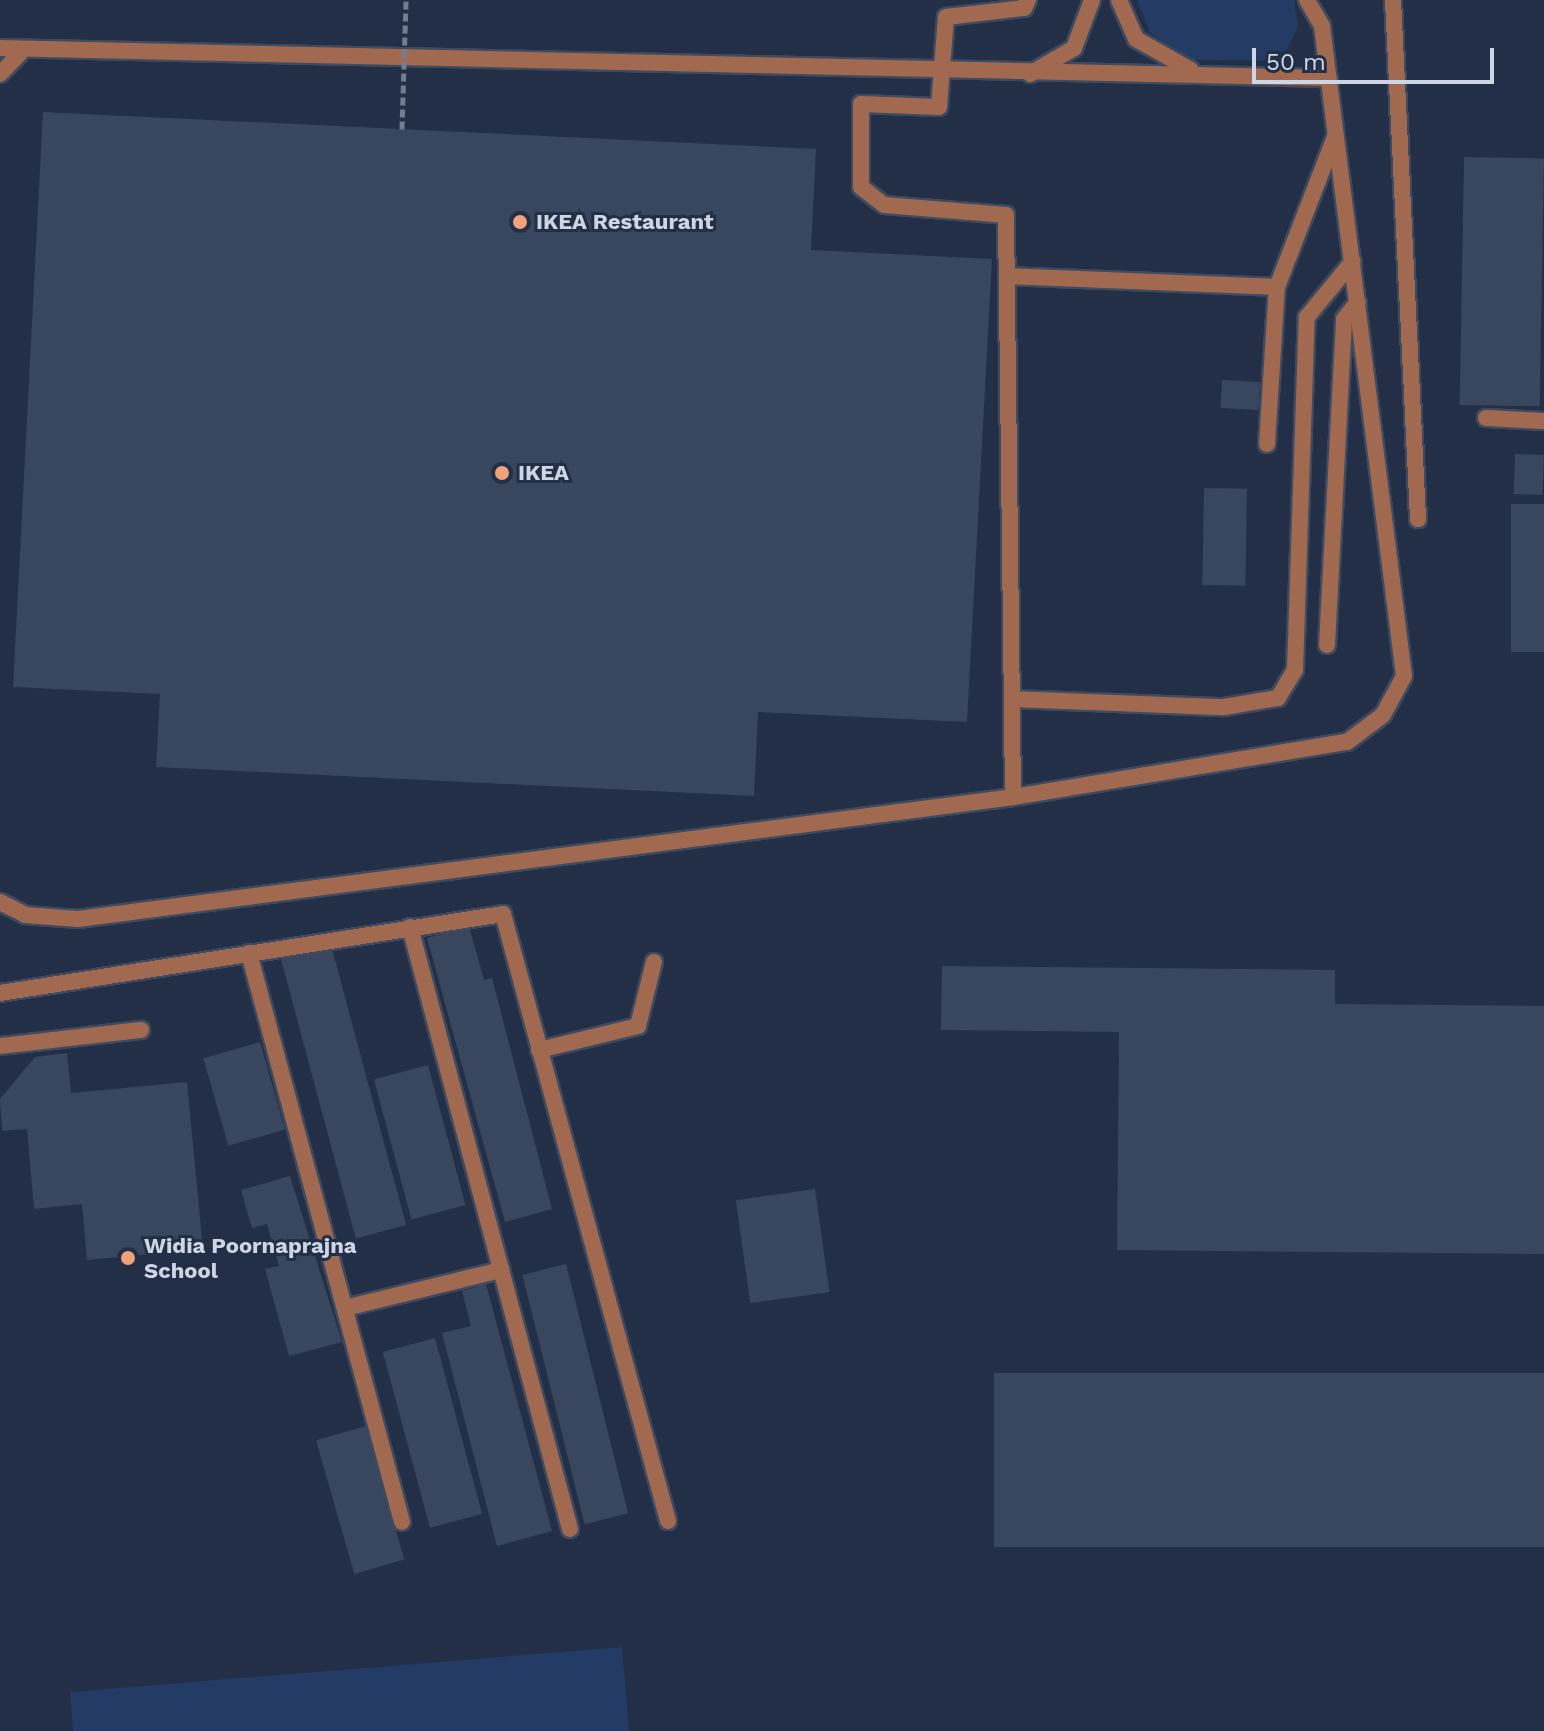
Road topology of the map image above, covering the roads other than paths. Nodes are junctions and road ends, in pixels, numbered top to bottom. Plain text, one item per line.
1 (1028, 0) edge
2 (1092, 0) edge
3 (1119, 0) edge
4 (1307, 0) edge
5 (1393, 0) edge
6 (0, 48) edge
7 (19, 54) junction
8 (939, 73) junction
9 (0, 74) edge
10 (1028, 75) junction
11 (1220, 78) junction
12 (1329, 78) junction
13 (1336, 133) junction
14 (1353, 261) junction
15 (1007, 276) junction
16 (1277, 287) junction
17 (1358, 302) junction
18 (1486, 418) dead end
19 (1544, 421) edge
20 (1267, 444) dead end
21 (1418, 519) dead end
22 (1327, 645) dead end
23 (1012, 699) junction
24 (1013, 797) junction
25 (0, 902) edge
26 (410, 927) junction
27 (249, 953) junction
28 (654, 962) dead end
29 (0, 993) edge
30 (141, 1030) dead end
31 (0, 1046) edge
32 (539, 1050) junction
33 (501, 1270) junction
34 (345, 1308) junction
35 (668, 1521) dead end
36 (402, 1522) dead end
37 (570, 1529) dead end

1 - 8 street
2 - 10 street
3 - 11 street
4 - 12 street
5 - 21 street
6 - 7 street
7 - 8 street
7 - 9 street
8 - 10 street
8 - 15 street
10 - 11 street
11 - 12 street
12 - 13 street
13 - 14 street
13 - 16 street
14 - 17 street
14 - 23 street
15 - 16 street
15 - 23 street
16 - 20 street
17 - 22 street
17 - 24 street
18 - 19 street
23 - 24 street
24 - 25 street
26 - 27 street
26 - 32 street
26 - 33 street
27 - 29 street
27 - 34 street
28 - 32 street
30 - 31 street
32 - 35 street
33 - 34 street
33 - 37 street
34 - 36 street

